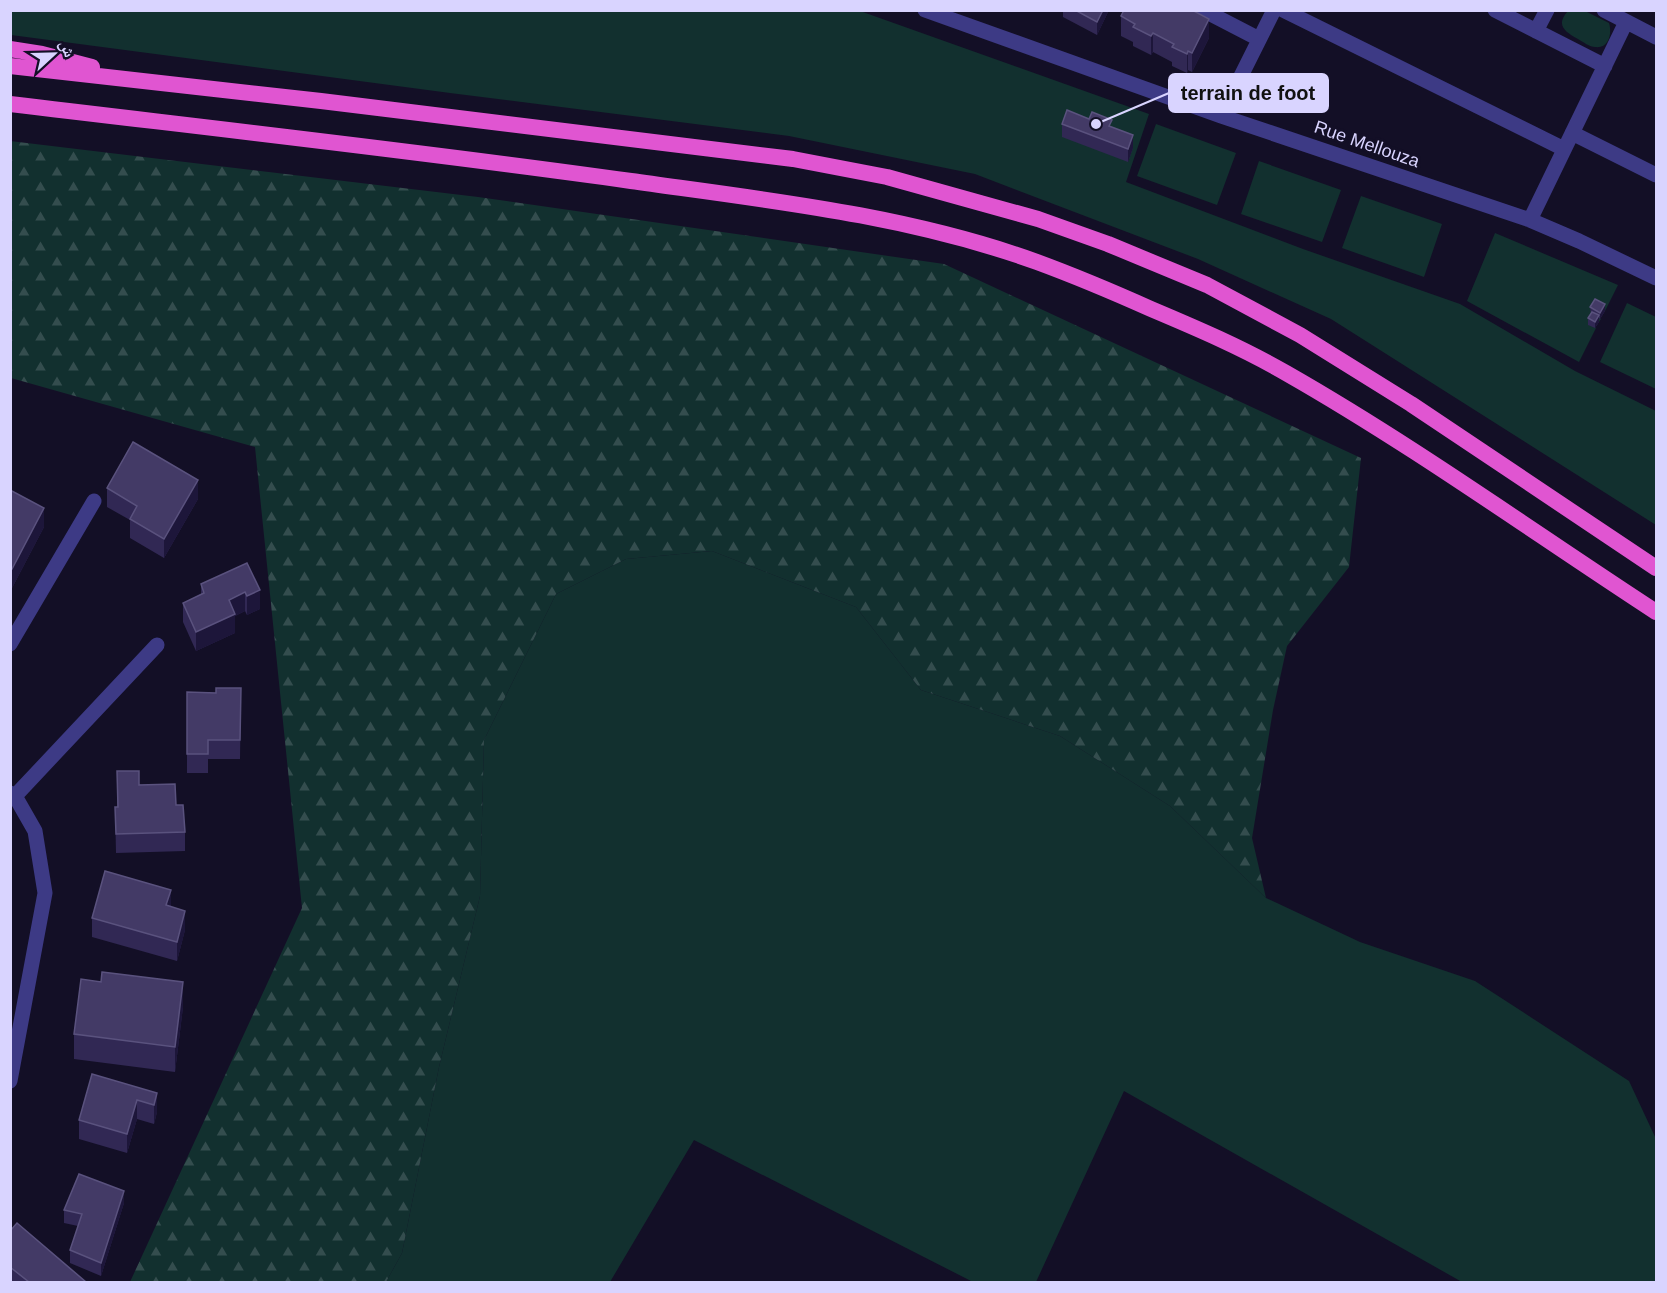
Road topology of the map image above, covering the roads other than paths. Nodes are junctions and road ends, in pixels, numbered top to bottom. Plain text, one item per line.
1 (925, 10) edge
2 (1203, 10) edge
3 (1274, 10) edge
4 (1283, 10) edge
5 (1495, 10) edge
6 (1547, 10) edge
7 (1604, 10) edge
8 (1626, 22) junction
9 (1536, 31) junction
10 (1656, 37) edge
11 (1259, 39) junction
12 (10, 49) edge
13 (10, 66) edge
14 (1605, 66) junction
15 (124, 79) junction
16 (10, 104) edge
17 (1221, 116) junction
18 (1572, 134) junction
19 (1564, 149) junction
20 (1656, 175) edge
21 (1530, 220) junction
22 (1656, 278) edge
23 (94, 501) dead end
24 (1656, 568) edge
25 (1656, 612) edge
26 (10, 644) edge
27 (157, 645) dead end
28 (13, 795) edge
29 (10, 1082) edge

1 - 17 street, Rue Mellouza
2 - 11 street
3 - 11 street
4 - 19 street
5 - 9 street
6 - 9 street
7 - 8 street
8 - 10 street
8 - 14 street
9 - 14 street
11 - 17 street
12 - 15 highway
13 - 15 highway
14 - 18 street
15 - 24 highway
16 - 25 highway
17 - 21 street, Rue Mellouza
18 - 19 street
18 - 20 street
19 - 21 street
21 - 22 street, Rue Mellouza
23 - 26 street
27 - 28 street
28 - 29 street

